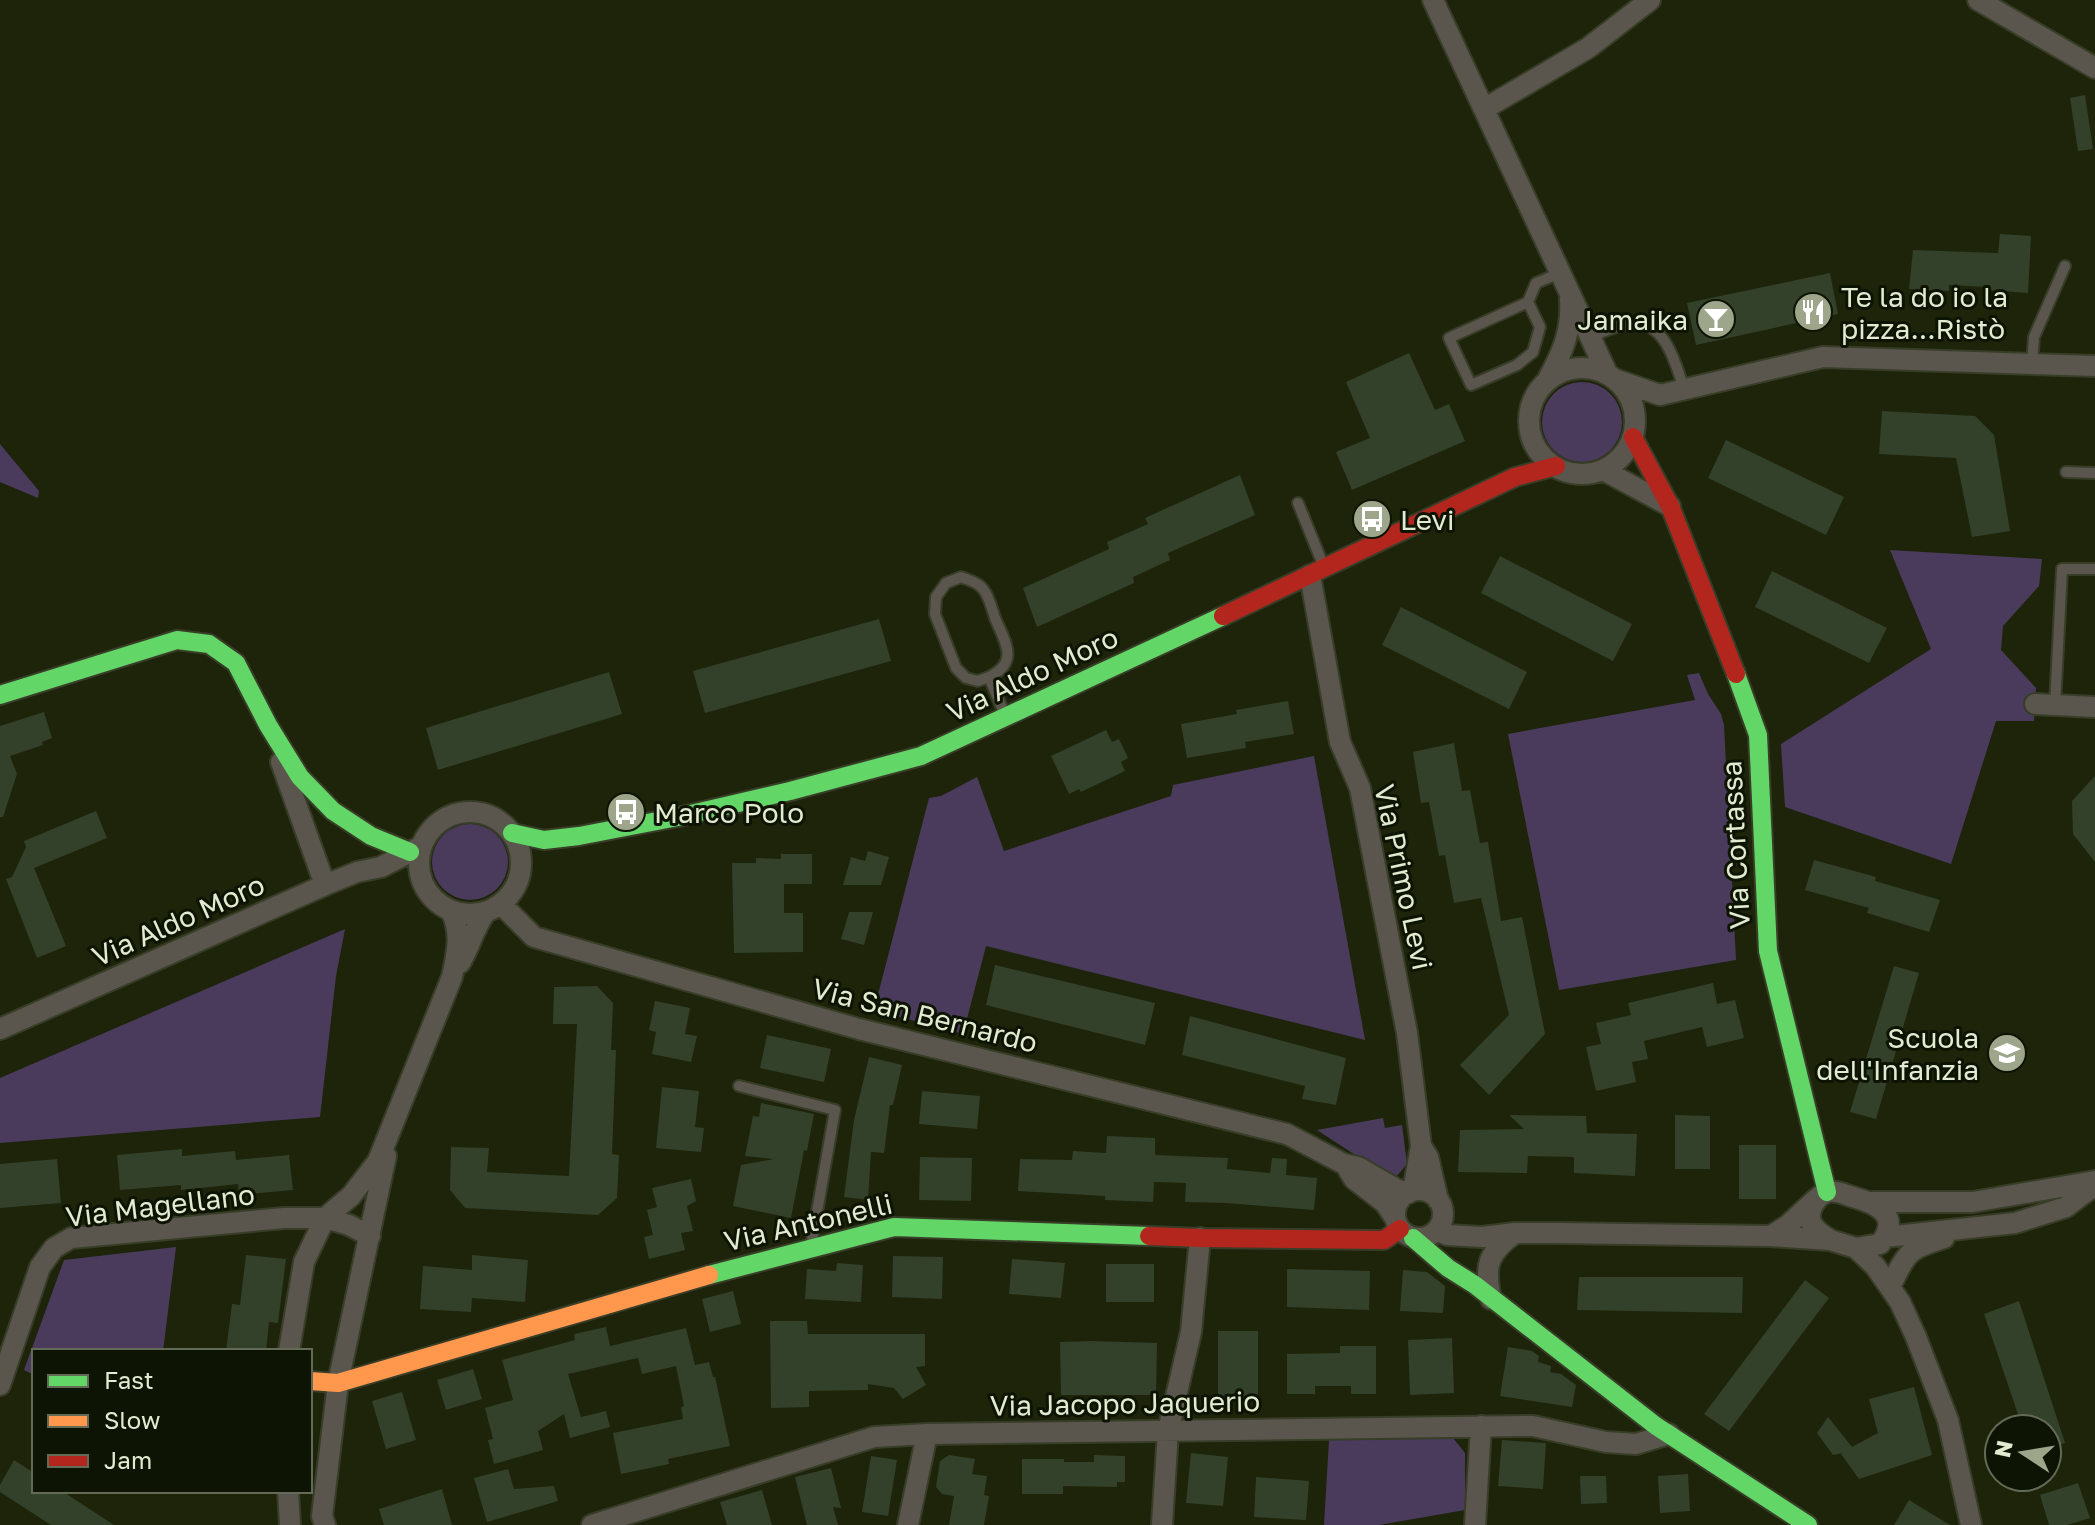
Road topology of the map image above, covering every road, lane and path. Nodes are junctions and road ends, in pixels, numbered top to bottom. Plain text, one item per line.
1 (1433, 0) edge
2 (1650, 0) edge
3 (1978, 0) edge
4 (2095, 68) edge
5 (1484, 109) junction
6 (2065, 266) dead end
7 (1565, 282) junction
8 (1528, 302) junction
9 (1590, 337) junction
10 (2032, 364) junction
11 (2095, 366) edge
12 (1612, 377) junction
13 (1548, 380) junction
14 (1684, 389) junction
15 (1660, 395) junction
16 (1634, 431) junction
17 (1536, 446) junction
18 (1556, 466) junction
19 (1603, 470) junction
20 (2066, 472) dead end
21 (2095, 473) edge
22 (1515, 477) junction
23 (1298, 503) dead end
24 (1670, 506) junction
25 (2095, 569) edge
26 (1317, 572) junction
27 (989, 677) junction
28 (0, 695) edge
29 (2045, 704) joint
30 (2095, 707) edge
31 (1006, 717) junction
32 (268, 725) junction
33 (512, 833) junction
34 (544, 840) junction
35 (416, 849) junction
36 (522, 863) junction
37 (381, 867) junction
38 (422, 879) junction
39 (325, 885) junction
40 (494, 908) junction
41 (451, 911) junction
42 (452, 977) junction
43 (0, 1029) edge
44 (739, 1086) dead end
45 (394, 1119) junction
46 (1421, 1146) junction
47 (1344, 1164) junction
48 (2095, 1183) edge
49 (1411, 1192) junction
50 (1821, 1195) junction
51 (1873, 1202) junction
52 (325, 1218) junction
53 (1438, 1219) junction
54 (1977, 1227) junction
55 (1403, 1228) junction
56 (1515, 1233) junction
57 (370, 1236) junction
58 (1771, 1236) junction
59 (1200, 1238) junction
60 (1830, 1240) junction
61 (1883, 1240) junction
62 (811, 1248) junction
63 (1856, 1248) junction
64 (1894, 1279) junction
65 (1475, 1285) junction
66 (1491, 1299) junction
67 (1900, 1302) junction
68 (289, 1349) edge
69 (312, 1381) edge
70 (338, 1383) junction
71 (0, 1385) edge
72 (1481, 1426) junction
73 (1168, 1431) junction
74 (927, 1434) junction
75 (1669, 1434) junction
76 (288, 1493) edge
77 (290, 1525) edge
78 (325, 1525) edge
79 (592, 1525) edge
80 (908, 1525) edge
81 (1162, 1525) edge
82 (1475, 1525) edge
83 (1808, 1525) edge
84 (1971, 1525) edge

1 - 5 street
2 - 5 street
3 - 4 street
5 - 7 street
6 - 10 lane
7 - 8 lane
7 - 9 street
7 - 13 street
8 - 8 lane
9 - 12 street
9 - 14 lane
10 - 11 street
10 - 14 street
12 - 13 street
12 - 15 street
12 - 16 street
13 - 17 street
14 - 15 street
15 - 16 street
16 - 19 street
16 - 24 street, Via Cortassa
17 - 18 street
17 - 22 street
18 - 19 street
18 - 22 street, Via Aldo Moro
19 - 24 street
20 - 21 lane
22 - 26 street, Via Aldo Moro
23 - 26 lane
24 - 50 street, Via Cortassa
25 - 29 lane
26 - 31 street, Via Aldo Moro
26 - 46 street, Via Primo Levi
27 - 27 lane
27 - 31 lane
28 - 32 street
29 - 30 street
31 - 34 street, Via Aldo Moro
32 - 35 street
32 - 39 street
33 - 34 street, Via Aldo Moro
33 - 35 street
33 - 36 street
34 - 36 street
35 - 37 street, Via Aldo Moro
35 - 38 street
36 - 40 street
37 - 38 street
37 - 39 street, Via Aldo Moro
38 - 41 street
39 - 43 street, Via Aldo Moro
40 - 41 street
40 - 42 street
40 - 47 street, Via San Bernardo
41 - 42 street
42 - 45 street
44 - 62 lane
45 - 52 street
45 - 57 street
46 - 49 street, Via Primo Levi
46 - 53 street, Via Primo Levi
47 - 49 street, Via San Bernardo
47 - 55 street, Via San Bernardo
48 - 51 street
48 - 54 street
49 - 53 street
49 - 55 street
50 - 51 street
50 - 58 street
50 - 60 street
51 - 61 street
52 - 57 street, Via Magellano
52 - 68 street
52 - 71 street, Via Magellano
53 - 55 street
53 - 56 street
53 - 65 street
54 - 61 street
54 - 64 street
55 - 59 street, Via Antonelli
55 - 65 street
56 - 58 street
56 - 66 street
57 - 70 street
58 - 60 street
59 - 62 street, Via Antonelli
59 - 73 street
60 - 63 street
61 - 63 street
61 - 64 street
62 - 70 street, Via Antonelli
63 - 67 street
64 - 67 street
65 - 66 street
66 - 75 street
67 - 84 street
69 - 70 street
70 - 78 street
72 - 73 street, Via Jacopo Jaquerio
72 - 75 street, Via Jacopo Jaquerio
72 - 82 street
73 - 74 street, Via Jacopo Jaquerio
73 - 81 street
74 - 79 street, Via Jacopo Jaquerio
74 - 80 street
75 - 83 street
76 - 77 street

